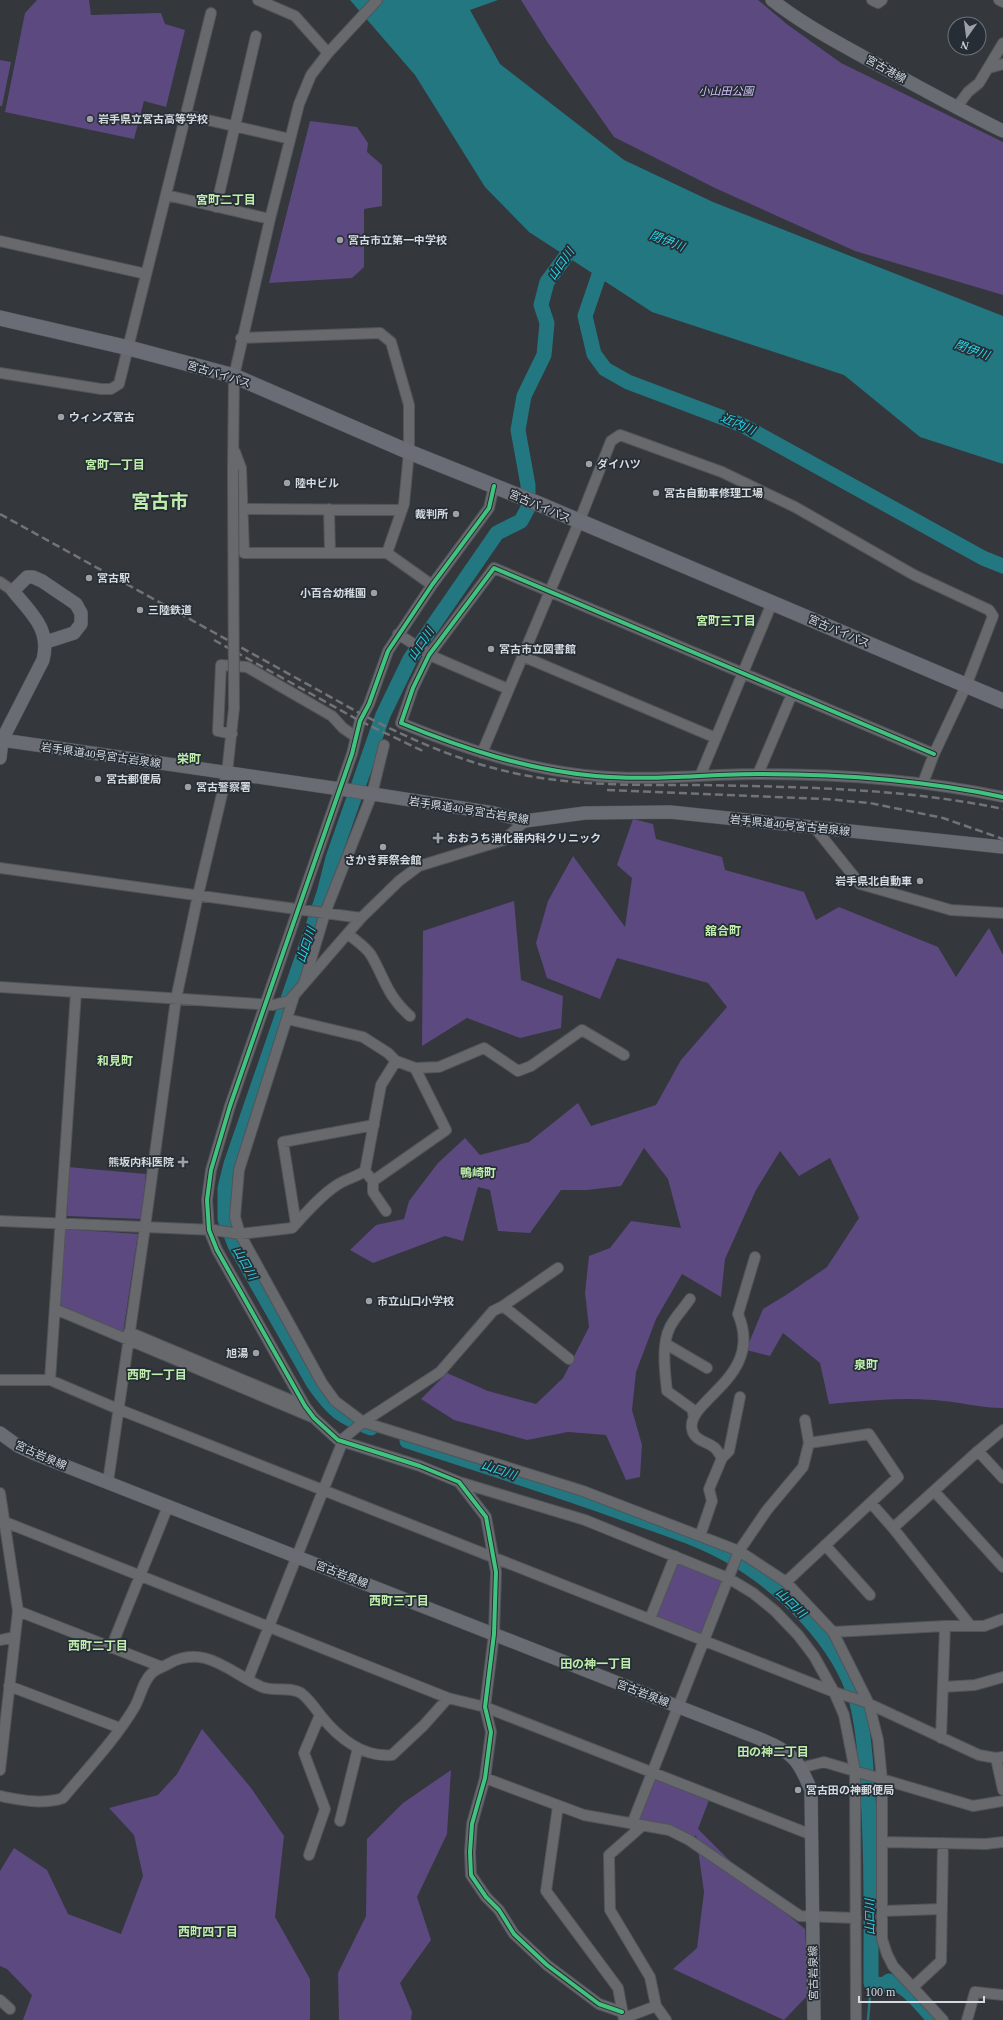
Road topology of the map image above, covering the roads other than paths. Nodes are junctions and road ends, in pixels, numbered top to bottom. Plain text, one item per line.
1 (258, 0) edge
2 (378, 0) edge
3 (772, 0) edge
4 (872, 0) edge
5 (882, 0) edge
6 (999, 0) edge
7 (1003, 2) edge
8 (211, 12) dead end
9 (256, 36) dead end
10 (1003, 43) edge
11 (328, 53) junction
12 (1003, 64) edge
13 (989, 68) junction
14 (956, 108) junction
15 (186, 116) junction
16 (235, 127) junction
17 (1003, 131) edge
18 (290, 139) junction
19 (166, 195) junction
20 (216, 207) junction
21 (270, 219) junction
22 (0, 241) edge
23 (146, 274) junction
24 (0, 318) edge
25 (242, 338) junction
26 (129, 348) junction
27 (0, 372) edge
28 (234, 376) junction
29 (232, 442) junction
30 (409, 452) junction
31 (494, 486) junction
32 (241, 509) junction
33 (329, 510) junction
34 (402, 510) junction
35 (579, 522) junction
36 (330, 553) junction
37 (387, 553) junction
38 (0, 582) edge
39 (432, 585) junction
40 (13, 591) junction
41 (549, 591) junction
42 (772, 602) junction
43 (398, 634) junction
44 (46, 642) junction
45 (425, 652) junction
46 (522, 656) junction
47 (743, 673) junction
48 (966, 686) junction
49 (508, 689) junction
50 (792, 694) junction
51 (1003, 701) edge
52 (232, 734) junction
53 (356, 737) junction
54 (716, 738) junction
55 (1, 740) edge
56 (384, 744) dead end
57 (482, 753) junction
58 (934, 754) junction
59 (0, 758) edge
60 (227, 773) junction
61 (758, 774) junction
62 (700, 776) junction
63 (923, 783) junction
64 (343, 789) junction
65 (368, 793) junction
66 (1003, 797) edge
67 (525, 821) junction
68 (815, 828) junction
69 (1003, 847) edge
70 (0, 868) edge
71 (198, 895) junction
72 (301, 910) junction
73 (1003, 912) edge
74 (324, 913) junction
75 (361, 918) junction
76 (348, 934) junction
77 (303, 986) junction
78 (0, 987) edge
79 (76, 992) junction
80 (176, 999) junction
81 (292, 999) junction
82 (269, 1005) junction
83 (410, 1016) dead end
84 (287, 1019) junction
85 (624, 1055) dead end
86 (396, 1060) junction
87 (416, 1068) junction
88 (374, 1125) junction
89 (365, 1171) junction
90 (373, 1181) junction
91 (386, 1211) dead end
92 (0, 1221) edge
93 (60, 1223) junction
94 (296, 1224) junction
95 (145, 1227) junction
96 (211, 1230) junction
97 (240, 1234) junction
98 (755, 1258) dead end
99 (558, 1268) dead end
100 (690, 1299) dead end
101 (503, 1306) junction
102 (55, 1309) junction
103 (128, 1337) junction
104 (666, 1344) junction
105 (568, 1359) dead end
106 (707, 1368) dead end
107 (0, 1380) edge
108 (50, 1380) junction
109 (740, 1397) dead end
110 (305, 1406) junction
111 (118, 1409) junction
112 (694, 1417) junction
113 (314, 1418) junction
114 (805, 1420) dead end
115 (363, 1422) junction
116 (1003, 1430) edge
117 (0, 1433) edge
118 (344, 1440) junction
119 (809, 1443) junction
120 (978, 1451) junction
121 (722, 1458) junction
122 (1003, 1478) edge
123 (108, 1482) junction
124 (459, 1482) junction
125 (324, 1490) junction
126 (934, 1491) junction
127 (0, 1493) edge
128 (871, 1503) junction
129 (168, 1506) junction
130 (5, 1522) junction
131 (893, 1528) junction
132 (700, 1536) junction
133 (825, 1545) junction
134 (738, 1553) junction
135 (675, 1556) junction
136 (297, 1557) junction
137 (494, 1558) junction
138 (1003, 1567) edge
139 (140, 1576) junction
140 (729, 1577) junction
141 (786, 1582) junction
142 (870, 1595) dead end
143 (18, 1611) junction
144 (650, 1619) junction
145 (1003, 1619) edge
146 (970, 1625) junction
147 (945, 1626) junction
148 (269, 1627) junction
149 (833, 1632) junction
150 (494, 1634) junction
151 (15, 1637) junction
152 (0, 1640) edge
153 (704, 1640) junction
154 (112, 1648) junction
155 (162, 1667) junction
156 (1003, 1677) edge
157 (248, 1679) junction
158 (9, 1686) junction
159 (943, 1687) junction
160 (834, 1692) junction
161 (448, 1698) junction
162 (866, 1703) junction
163 (678, 1706) junction
164 (485, 1707) junction
165 (320, 1715) junction
166 (120, 1728) junction
167 (942, 1738) junction
168 (358, 1748) junction
169 (1000, 1758) edge
170 (800, 1768) junction
171 (0, 1770) edge
172 (855, 1771) junction
173 (652, 1773) junction
174 (485, 1778) junction
175 (882, 1780) junction
176 (1003, 1790) edge
177 (0, 1796) edge
178 (1003, 1801) edge
179 (558, 1806) junction
180 (340, 1821) dead end
181 (637, 1825) junction
182 (812, 1835) junction
183 (883, 1842) junction
184 (1003, 1842) edge
185 (943, 1843) junction
186 (309, 1855) dead end
187 (942, 1909) junction
188 (883, 1911) junction
189 (813, 1918) junction
190 (856, 1918) junction
191 (913, 1987) junction
192 (1003, 1994) edge
193 (0, 2000) edge
194 (656, 2006) junction
195 (10, 2010) dead end
196 (643, 2016) edge
197 (623, 2017) edge
198 (666, 2020) edge
199 (814, 2020) edge
200 (856, 2020) edge
201 (943, 2020) edge
202 (966, 2020) edge

1 - 11 street
2 - 11 street
3 - 14 main road, 宮古港線
4 - 5 street
6 - 7 street
8 - 15 street
9 - 16 street
10 - 13 street
11 - 18 street
12 - 13 street
13 - 14 street
14 - 17 main road, 宮古港線
15 - 16 street
15 - 19 street
16 - 18 street
16 - 20 street
18 - 21 street
19 - 20 street
19 - 23 street
20 - 21 street
21 - 25 street
22 - 23 street
23 - 26 street
24 - 26 highway, 宮古バイパス
25 - 28 street
25 - 30 street
26 - 27 street
26 - 28 highway, 宮古バイパス
28 - 29 street
28 - 30 highway, 宮古バイパス
29 - 32 street
29 - 52 street, bridge
30 - 31 highway, 宮古バイパス
30 - 34 street
31 - 35 highway, 宮古バイパス
31 - 39 street
32 - 33 street
32 - 36 street
33 - 34 street
33 - 36 street
34 - 37 street
35 - 41 street
35 - 42 highway, 宮古バイパス
35 - 48 street
36 - 37 street
37 - 39 street
38 - 40 street
39 - 43 street
40 - 44 main road
40 - 44 main road
41 - 45 street
41 - 46 street
41 - 47 street
42 - 47 street
42 - 48 highway, 宮古バイパス
43 - 45 street
43 - 53 street
44 - 55 main road
45 - 49 street
45 - 57 street
46 - 49 street
46 - 54 street
47 - 50 street
47 - 54 street
48 - 51 highway, 宮古バイパス
48 - 58 street
49 - 57 street
50 - 58 street
50 - 61 street
52 - 53 street
52 - 60 street
53 - 64 street
54 - 62 street
55 - 59 main road
55 - 60 main road, 岩手県道40号宮古岩泉線
56 - 65 street
57 - 62 street
58 - 63 street
60 - 64 main road, 岩手県道40号宮古岩泉線
60 - 71 street
61 - 62 street
61 - 63 street
63 - 66 street
64 - 65 main road, 岩手県道40号宮古岩泉線
64 - 72 street
65 - 67 main road, 岩手県道40号宮古岩泉線
65 - 74 street
67 - 68 main road, 岩手県道40号宮古岩泉線
67 - 75 street
68 - 69 main road, 岩手県道40号宮古岩泉線
68 - 73 street
70 - 71 street
71 - 72 street
71 - 80 street
72 - 74 street
72 - 82 street
74 - 75 street
74 - 77 street
75 - 76 street
76 - 77 street
76 - 83 street
77 - 81 street
78 - 79 street
79 - 80 street
79 - 93 street
80 - 82 street
80 - 95 street
81 - 82 street
81 - 84 street
82 - 96 street
84 - 86 street
84 - 97 street
85 - 87 street
86 - 87 street
86 - 88 street
87 - 90 street
88 - 89 street
88 - 94 street
89 - 90 street
89 - 94 street
90 - 91 street
92 - 93 street
93 - 95 street
93 - 102 street
94 - 97 street
95 - 96 street
95 - 103 street
96 - 97 street
96 - 110 street
97 - 115 street
98 - 112 street
99 - 101 street
100 - 104 street
101 - 105 street
101 - 115 street
102 - 103 street
102 - 108 street
103 - 110 street
103 - 111 street
103 - 113 street
104 - 106 street
104 - 112 street
107 - 108 street
108 - 111 street
109 - 121 street
110 - 113 street
111 - 123 street
111 - 125 street
112 - 121 street
113 - 118 street
114 - 119 street
115 - 118 street
115 - 132 street
116 - 120 street
117 - 123 main road, 宮古岩泉線
118 - 124 street
118 - 125 street
119 - 128 street
119 - 134 street
120 - 122 street
120 - 126 street
121 - 132 street
123 - 129 main road, 宮古岩泉線
124 - 135 street
124 - 137 street
125 - 136 street
125 - 137 street
126 - 131 street
126 - 138 street
127 - 130 street
128 - 131 street
128 - 133 street
129 - 136 main road, 宮古岩泉線
129 - 139 street
130 - 139 street
130 - 143 street
131 - 146 street
132 - 134 street
133 - 141 street
133 - 142 street
134 - 140 street
134 - 141 street
135 - 140 street
135 - 144 street
136 - 148 street
136 - 150 main road, 宮古岩泉線
137 - 144 street
137 - 150 street
139 - 148 street
139 - 154 street
140 - 153 street
140 - 160 street
141 - 149 street
143 - 151 street
143 - 154 street
144 - 153 street
145 - 146 street
146 - 147 street
147 - 149 street
147 - 159 street
148 - 157 street
148 - 161 street
149 - 162 street
150 - 163 main road, 宮古岩泉線
150 - 164 street
151 - 152 street
151 - 158 street
153 - 160 street
153 - 163 street
154 - 155 street
155 - 157 street
155 - 166 street
156 - 159 street
157 - 165 street
158 - 166 street
158 - 171 street
159 - 167 street
160 - 162 street
160 - 172 street
161 - 164 street
161 - 168 street
162 - 167 street
162 - 175 street
163 - 170 main road, 宮古岩泉線
163 - 173 street
164 - 173 street
164 - 174 street
165 - 168 street
165 - 186 street
166 - 177 street
167 - 169 street
168 - 180 street
169 - 176 street
170 - 172 street
170 - 182 main road, 宮古岩泉線
172 - 175 street
172 - 190 street
173 - 181 street
173 - 182 street
174 - 179 street
174 - 197 street
175 - 178 street
175 - 183 street
179 - 181 street
179 - 197 street
181 - 189 street
181 - 194 street
182 - 189 main road, 宮古岩泉線
183 - 185 street
183 - 188 street
184 - 185 street
185 - 187 street
187 - 188 street
187 - 191 street
188 - 191 street
189 - 190 street
189 - 199 main road, 宮古岩泉線
190 - 200 street
191 - 201 street
192 - 202 street
193 - 195 street
194 - 196 street
194 - 198 street
196 - 197 street

